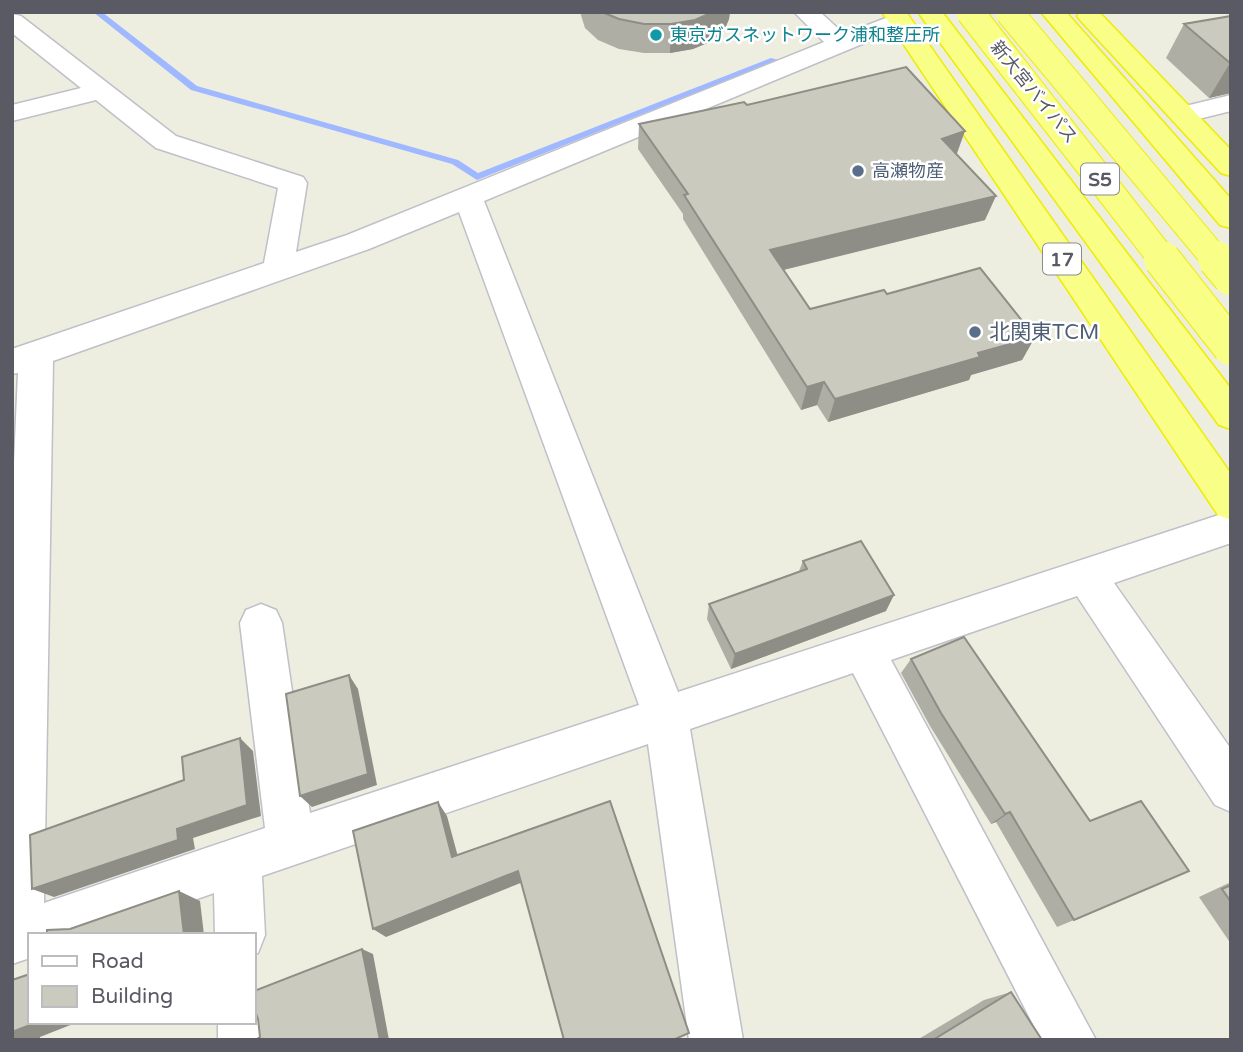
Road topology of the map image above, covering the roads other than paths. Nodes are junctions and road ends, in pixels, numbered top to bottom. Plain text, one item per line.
1 (806, 12) edge
2 (930, 12) edge
3 (969, 12) edge
4 (1009, 12) edge
5 (1053, 12) edge
6 (1085, 12) edge
7 (896, 16) edge
8 (12, 21) edge
9 (840, 44) junction
10 (102, 91) junction
11 (1231, 103) edge
12 (12, 113) edge
13 (1182, 115) junction
14 (1231, 167) edge
15 (468, 197) junction
16 (1231, 218) edge
17 (278, 270) junction
18 (1231, 277) edge
19 (1231, 293) edge
20 (1231, 337) edge
21 (1231, 347) edge
22 (24, 358) edge
23 (1231, 415) edge
24 (1231, 505) edge
25 (22, 506) edge
26 (1231, 527) edge
27 (1086, 576) junction
28 (261, 623) dead end
29 (864, 651) junction
30 (666, 718) junction
31 (1231, 789) edge
32 (291, 843) junction
33 (237, 861) junction
34 (29, 933) edge
35 (240, 933) edge
36 (15, 938) edge
37 (716, 1040) edge
38 (1070, 1040) edge

1 - 9 street
2 - 23 highway
3 - 20 highway, 新大宮バイパス
3 - 21 highway, S5, bridge
4 - 18 highway, S5, bridge
4 - 19 highway, 新大宮バイパス
5 - 16 highway
6 - 13 highway
7 - 9 street
7 - 24 highway, 17
8 - 10 street
9 - 15 street
10 - 12 street
10 - 17 street
11 - 13 street
13 - 14 highway
15 - 17 street
15 - 30 street
17 - 22 street
22 - 25 street
25 - 36 street
26 - 27 street
27 - 29 street
27 - 31 street
28 - 32 street
29 - 30 street
29 - 38 street
30 - 32 street
30 - 37 street
32 - 33 street
33 - 34 street
33 - 35 street

